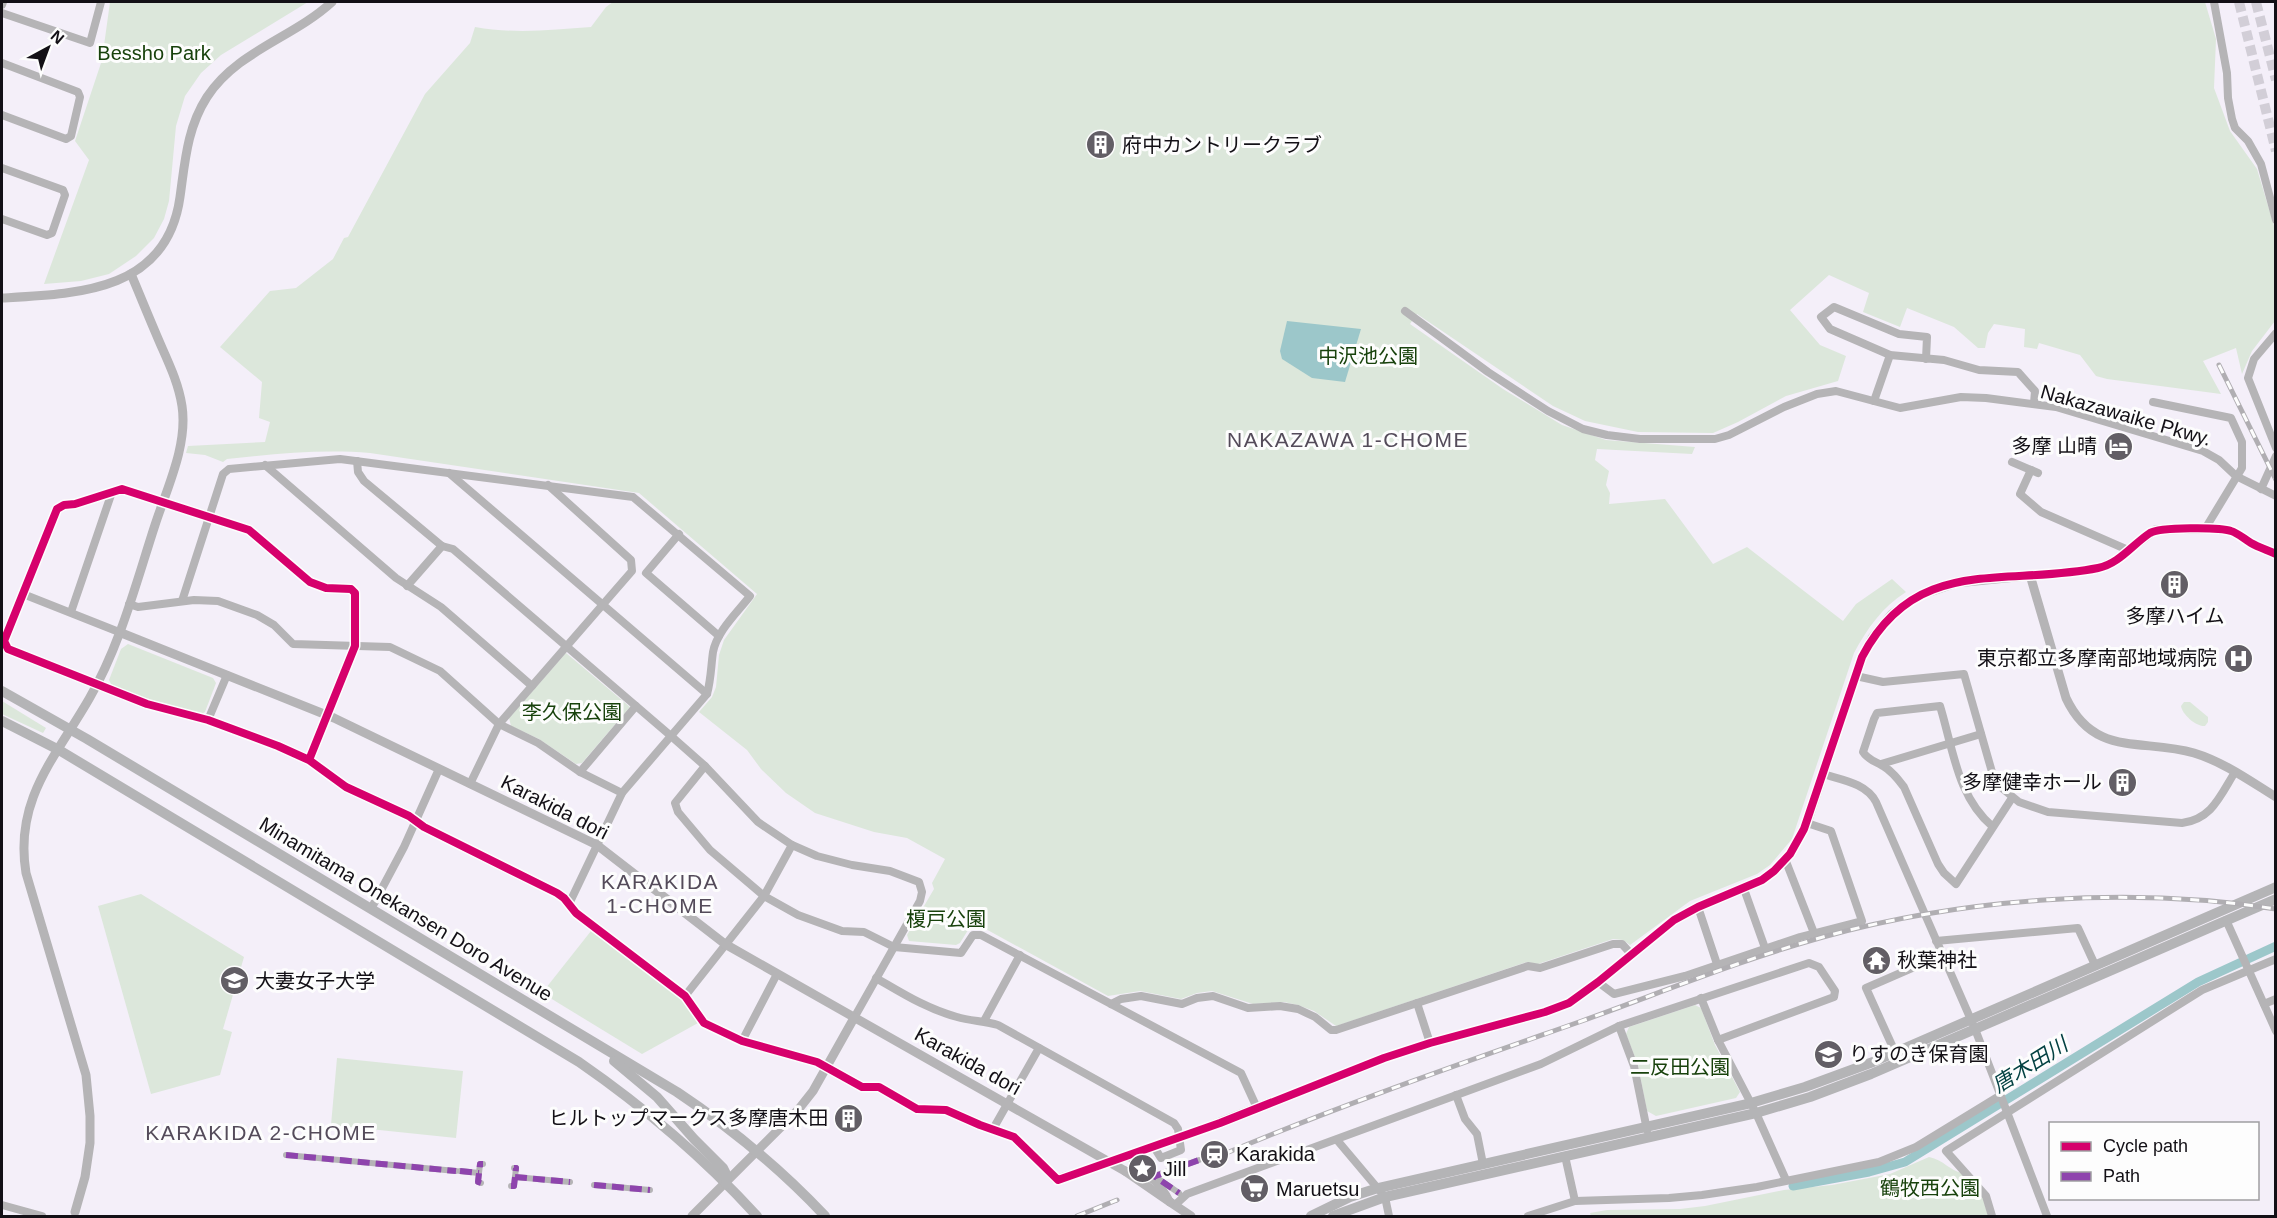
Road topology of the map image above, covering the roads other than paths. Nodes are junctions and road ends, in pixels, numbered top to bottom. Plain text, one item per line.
1 (101, 2) edge
2 (332, 2) edge
3 (2214, 2) edge
4 (2, 13) edge
5 (2, 63) edge
6 (2, 116) edge
7 (2, 168) edge
8 (2, 219) edge
9 (2276, 220) edge
10 (131, 274) junction
11 (2, 298) edge
12 (1405, 311) dead end
13 (2276, 333) edge
14 (1890, 355) junction
15 (1926, 359) junction
16 (1874, 401) junction
17 (2153, 402) dead end
18 (2034, 403) junction
19 (2276, 448) edge
20 (2276, 456) edge
21 (357, 461) junction
22 (2012, 462) dead end
23 (265, 465) junction
24 (448, 472) junction
25 (2236, 476) junction
26 (547, 484) junction
27 (2261, 489) junction
28 (112, 492) junction
29 (2276, 496) edge
30 (162, 502) junction
31 (209, 517) junction
32 (2205, 529) junction
33 (679, 534) junction
34 (442, 546) junction
35 (2128, 550) junction
36 (2276, 554) edge
37 (2030, 575) junction
38 (407, 586) junction
39 (22, 594) junction
40 (182, 601) junction
41 (129, 604) junction
42 (604, 604) junction
43 (71, 612) junction
44 (119, 632) junction
45 (719, 636) junction
46 (355, 646) junction
47 (567, 647) junction
48 (227, 675) junction
49 (1856, 676) junction
50 (98, 684) junction
51 (532, 686) junction
52 (2, 691) edge
53 (707, 694) junction
54 (636, 706) junction
55 (326, 715) junction
56 (208, 720) junction
57 (2, 721) edge
58 (499, 724) junction
59 (71, 729) junction
60 (1981, 734) junction
61 (671, 736) junction
62 (1951, 742) junction
63 (59, 750) junction
64 (309, 760) junction
65 (1881, 764) junction
66 (705, 766) junction
67 (439, 769) junction
68 (580, 772) junction
69 (2235, 772) junction
70 (1824, 774) junction
71 (470, 784) junction
72 (622, 793) junction
73 (2276, 797) edge
74 (2012, 798) junction
75 (415, 821) junction
76 (1807, 823) junction
77 (1993, 827) junction
78 (597, 845) junction
79 (792, 845) junction
80 (1785, 859) junction
81 (2276, 887) edge
82 (1744, 889) junction
83 (764, 896) junction
84 (2276, 899) edge
85 (569, 904) junction
86 (1698, 906) junction
87 (371, 909) junction
88 (2226, 920) junction
89 (1814, 933) junction
90 (1936, 941) junction
91 (725, 944) junction
92 (894, 947) junction
93 (1765, 948) junction
94 (1631, 954) junction
95 (1020, 955) junction
96 (1942, 955) junction
97 (2276, 959) edge
98 (1717, 964) junction
99 (2095, 965) junction
100 (2247, 968) junction
101 (777, 974) junction
102 (876, 978) junction
103 (1598, 982) junction
104 (685, 996) junction
105 (1701, 999) junction
106 (2276, 999) edge
107 (1111, 1004) junction
108 (1417, 1004) junction
109 (2264, 1004) junction
110 (854, 1018) junction
111 (984, 1021) junction
112 (1972, 1024) junction
113 (1619, 1026) junction
114 (2276, 1031) edge
115 (1718, 1040) junction
116 (591, 1041) junction
117 (742, 1041) junction
118 (1430, 1043) junction
119 (1039, 1048) junction
120 (1895, 1052) junction
121 (827, 1067) junction
122 (1456, 1095) junction
123 (2001, 1096) junction
124 (1007, 1103) junction
125 (1257, 1108) junction
126 (1753, 1108) junction
127 (2006, 1110) junction
128 (993, 1129) junction
129 (1648, 1132) junction
130 (1180, 1137) junction
131 (1337, 1140) junction
132 (758, 1152) junction
133 (286, 1155) dead end
134 (1564, 1156) junction
135 (1199, 1160) dead end
136 (483, 1164) dead end
137 (1483, 1164) junction
138 (1125, 1165) junction
139 (514, 1168) dead end
140 (479, 1173) junction
141 (1154, 1176) junction
142 (515, 1177) junction
143 (1785, 1180) junction
144 (570, 1182) dead end
145 (481, 1183) dead end
146 (726, 1184) junction
147 (594, 1185) dead end
148 (511, 1186) dead end
149 (650, 1190) dead end
150 (1382, 1192) junction
151 (1179, 1193) dead end
152 (1575, 1201) junction
153 (1172, 1203) junction
154 (2, 1205) edge
155 (74, 1214) edge
156 (42, 1216) edge
157 (692, 1216) edge
158 (757, 1216) edge
159 (825, 1216) edge
160 (1191, 1216) edge
161 (1311, 1216) edge
162 (1333, 1216) edge
163 (1389, 1216) edge
164 (1528, 1216) edge
165 (1992, 1216) edge
166 (2047, 1216) edge

1 - 4 street
2 - 10 street
3 - 9 street
5 - 6 street
7 - 8 street
10 - 11 street
10 - 30 street
12 - 16 street, Nakazawaike Pkwy.
13 - 19 street
14 - 15 street
14 - 15 street
14 - 16 street
15 - 18 street
16 - 18 street, Nakazawaike Pkwy.
17 - 25 street
18 - 25 street, Nakazawaike Pkwy.
20 - 27 street
21 - 23 street
21 - 24 street
21 - 34 street
22 - 35 street
23 - 31 street
23 - 38 street
24 - 26 street
24 - 42 street
25 - 27 street, Nakazawaike Pkwy.
25 - 32 street
26 - 33 street
26 - 42 street
27 - 29 street, Nakazawaike Pkwy.
28 - 30 street
28 - 39 street
28 - 43 street
30 - 31 street
30 - 41 street
31 - 40 street
31 - 46 street
32 - 35 street
32 - 36 street
33 - 45 street
33 - 45 street
34 - 38 street
34 - 47 street
35 - 37 street
37 - 49 street
37 - 69 street
38 - 51 street
39 - 43 street
39 - 50 street
40 - 41 street
40 - 46 street
41 - 44 street
42 - 47 street
42 - 53 street
43 - 44 street
44 - 48 street, Karakida dori
44 - 50 street
45 - 53 street
46 - 55 street
46 - 58 street
47 - 51 street
47 - 54 street
48 - 55 street, Karakida dori
48 - 56 street
49 - 60 street
49 - 70 street
50 - 56 street
50 - 59 street
51 - 58 street
52 - 59 main road, Minamitama Onekansen Doro Avenue
53 - 61 street
54 - 61 street
54 - 68 street
55 - 64 street
55 - 67 street, Karakida dori
56 - 64 street
57 - 63 main road
58 - 68 street
58 - 71 street
59 - 63 street
59 - 87 main road, Minamitama Onekansen Doro Avenue
60 - 62 street
60 - 74 street
61 - 66 street
61 - 72 street
62 - 65 street
62 - 65 street
62 - 77 street
63 - 146 main road
63 - 155 street
64 - 75 street
65 - 77 street
66 - 79 street
66 - 83 street
67 - 71 street, Karakida dori
67 - 75 street
68 - 72 street
69 - 73 street
69 - 74 street
70 - 76 street
70 - 90 street
71 - 78 street, Karakida dori
72 - 78 street
74 - 77 street
75 - 85 street
75 - 87 street
76 - 80 street
76 - 89 street
78 - 85 street
78 - 91 street, Karakida dori
79 - 83 street
79 - 92 street
80 - 82 street
80 - 89 street
81 - 99 main road
82 - 86 street
82 - 93 street
83 - 91 street
83 - 92 street
84 - 88 main road
85 - 104 street
86 - 94 street
86 - 98 street
87 - 116 main road, Minamitama Onekansen Doro Avenue
88 - 100 street
88 - 112 main road
89 - 93 street
90 - 96 street
90 - 99 street
91 - 101 street, Karakida dori
91 - 104 street
92 - 95 street
92 - 102 street
93 - 98 street
94 - 103 street
94 - 108 street
95 - 107 street
95 - 111 street
96 - 112 street
96 - 120 street
97 - 100 street
98 - 103 street
99 - 112 main road
100 - 109 street
100 - 127 street
101 - 110 street, Karakida dori
101 - 117 street
102 - 110 street
102 - 111 street
103 - 118 street
104 - 117 street
105 - 113 street
105 - 115 street
105 - 115 street
106 - 109 street
107 - 108 street
107 - 125 street
108 - 118 street
109 - 114 street
110 - 121 street
110 - 124 street, Karakida dori
111 - 119 street
112 - 120 main road
112 - 123 street
112 - 126 main road
113 - 122 street
113 - 129 street
115 - 126 street
116 - 132 main road, Minamitama Onekansen Doro Avenue
116 - 146 main road
117 - 121 street
118 - 125 street
119 - 124 street
119 - 130 street
120 - 126 main road
121 - 128 street
121 - 132 street
122 - 131 street
122 - 137 street
123 - 127 street
123 - 143 street
124 - 128 street
124 - 138 street, Karakida dori
125 - 130 street
126 - 129 main road
126 - 143 street
127 - 165 street
127 - 166 street
128 - 138 street
129 - 134 main road
129 - 137 main road
130 - 138 street
131 - 150 street
131 - 153 street
132 - 146 street
132 - 159 main road, Minamitama Onekansen Doro Avenue
133 - 140 street
134 - 150 main road
134 - 152 street
135 - 141 street
136 - 140 street
137 - 150 main road
138 - 141 street
138 - 153 street, Karakida dori, bridge
139 - 142 street
140 - 145 street
141 - 151 street
142 - 144 street
142 - 148 street
143 - 152 street
146 - 157 street
146 - 158 main road
147 - 149 street
150 - 161 main road
150 - 162 main road
150 - 163 street
152 - 164 street
153 - 160 street, Karakida dori
154 - 156 street

